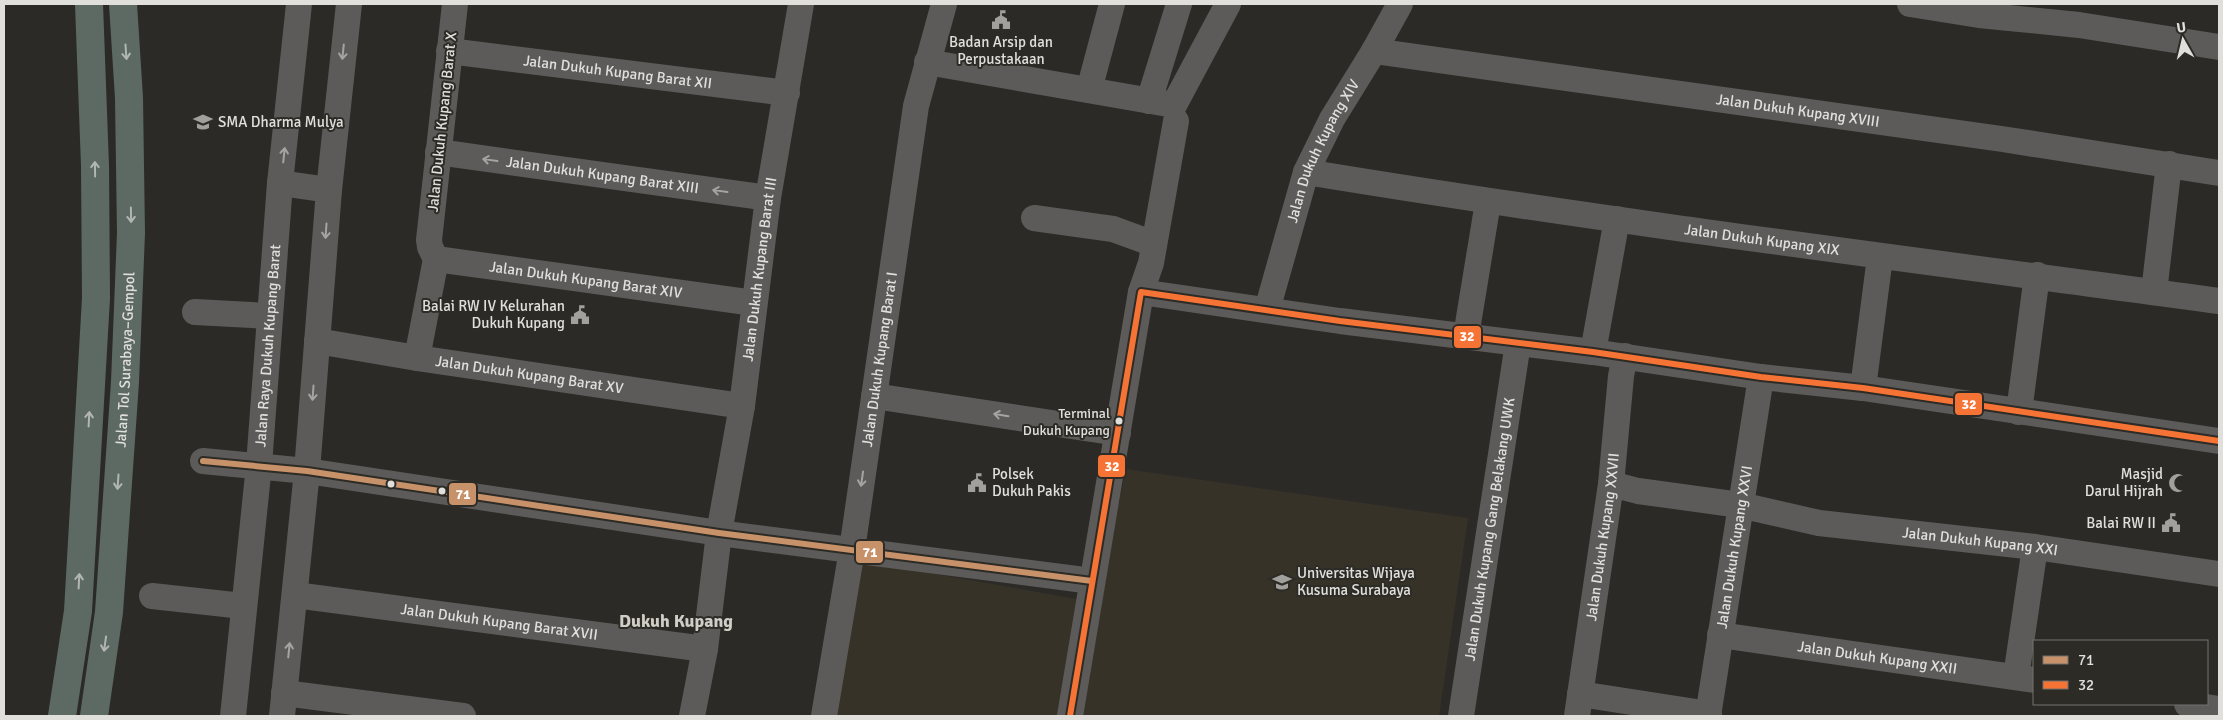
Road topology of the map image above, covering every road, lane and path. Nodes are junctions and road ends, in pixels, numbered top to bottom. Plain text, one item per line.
1 (89, 4) edge
2 (123, 4) edge
3 (299, 4) edge
4 (348, 4) edge
5 (455, 4) edge
6 (801, 4) edge
7 (944, 4) edge
8 (1112, 4) edge
9 (1178, 4) edge
10 (1228, 4) edge
11 (1400, 4) edge
12 (1910, 4) edge
13 (2080, 14) edge
14 (2219, 47) edge
15 (449, 51) junction
16 (1374, 51) junction
17 (927, 62) junction
18 (1089, 90) junction
19 (787, 93) junction
20 (1166, 109) junction
21 (438, 152) junction
22 (2168, 164) junction
23 (1306, 172) junction
24 (2219, 173) edge
25 (280, 184) junction
26 (329, 190) junction
27 (768, 198) junction
28 (1488, 202) junction
29 (1034, 218) dead end
30 (1617, 219) junction
31 (1154, 244) junction
32 (432, 249) junction
33 (1880, 257) junction
34 (2037, 276) junction
35 (1141, 292) junction
36 (2154, 292) junction
37 (2219, 301) edge
38 (754, 303) junction
39 (1267, 310) junction
40 (195, 312) dead end
41 (270, 316) junction
42 (1466, 336) junction
43 (317, 341) junction
44 (1518, 343) junction
45 (1593, 352) junction
46 (1626, 356) junction
47 (418, 358) junction
48 (1761, 377) junction
49 (1863, 388) junction
50 (874, 396) junction
51 (742, 406) junction
52 (2018, 412) junction
53 (1118, 433) junction
54 (2219, 441) edge
55 (203, 461) dead end
56 (258, 466) junction
57 (307, 471) junction
58 (1611, 484) junction
59 (1740, 505) junction
60 (719, 533) junction
61 (2035, 547) junction
62 (852, 550) junction
63 (2219, 574) edge
64 (1092, 581) junction
65 (295, 595) junction
66 (152, 596) dead end
67 (243, 606) junction
68 (1720, 635) junction
69 (705, 649) junction
70 (2025, 679) edge
71 (283, 704) edge
72 (1578, 705) edge
73 (2193, 705) edge
74 (2219, 709) edge
75 (1708, 715) edge
76 (62, 716) edge
77 (94, 716) edge
78 (233, 716) edge
79 (463, 716) edge
80 (692, 716) edge
81 (824, 716) edge
82 (1070, 716) edge
83 (1461, 716) edge

76 -> 1 highway
2 -> 77 highway, Jalan Tol Surabaya–Gempol
25 -> 3 street, Jalan Raya Dukuh Kupang Barat
4 -> 26 street
5 - 15 street, Jalan Dukuh Kupang Barat X
6 - 19 street, Jalan Dukuh Kupang Barat III
7 - 17 street, Jalan Dukuh Kupang Barat I
8 - 18 street
9 - 20 street
10 - 20 street
11 - 16 street, Jalan Dukuh Kupang XIV
12 - 13 street
13 - 14 street
15 - 19 street, Jalan Dukuh Kupang Barat XII
15 - 21 street, Jalan Dukuh Kupang Barat X
16 - 22 street, Jalan Dukuh Kupang XVIII
16 - 23 street, Jalan Dukuh Kupang XIV
17 - 18 street
17 - 50 street, Jalan Dukuh Kupang Barat I
18 - 20 street
19 - 27 street, Jalan Dukuh Kupang Barat III
20 - 31 street
27 -> 21 street, Jalan Dukuh Kupang Barat XIII
21 - 32 street, Jalan Dukuh Kupang Barat X
22 - 24 street, Jalan Dukuh Kupang XVIII
22 - 36 street
23 - 28 street, Jalan Dukuh Kupang XIX
23 - 39 street, Jalan Dukuh Kupang XIV
25 - 26 street
25 - 41 street, Jalan Raya Dukuh Kupang Barat
26 -> 43 street
27 - 38 street, Jalan Dukuh Kupang Barat III
28 - 30 street, Jalan Dukuh Kupang XIX
28 - 42 street
29 - 31 street
30 - 33 street, Jalan Dukuh Kupang XIX
30 - 45 street
31 - 35 street
32 - 38 street, Jalan Dukuh Kupang Barat XIV
32 - 47 street, Jalan Dukuh Kupang Barat X
33 - 34 street, Jalan Dukuh Kupang XIX
33 - 49 street
34 - 36 street, Jalan Dukuh Kupang XIX
34 - 52 street
35 - 39 street
35 - 53 street
36 - 37 street, Jalan Dukuh Kupang XIX
38 - 51 street, Jalan Dukuh Kupang Barat III
39 - 42 street
40 - 41 street
41 - 56 street, Jalan Raya Dukuh Kupang Barat
42 - 44 street
43 - 47 street, Jalan Dukuh Kupang Barat XV
43 -> 57 street
44 - 45 street
44 - 83 street, Jalan Dukuh Kupang Gang Belakang UWK
45 - 46 street
46 - 48 street
46 - 58 street, Jalan Dukuh Kupang XXVII
47 - 51 street, Jalan Dukuh Kupang Barat XV
48 - 49 street
48 - 59 street, Jalan Dukuh Kupang XXVI
49 - 52 street
53 -> 50 street
50 -> 62 street, Jalan Dukuh Kupang Barat I
51 - 60 street, Jalan Dukuh Kupang Barat III
52 - 54 street
53 - 64 street
55 - 56 street
56 - 57 street
56 - 67 street, Jalan Raya Dukuh Kupang Barat
57 - 60 street
57 - 65 street
58 - 59 street, Jalan Dukuh Kupang XXI
58 - 72 street, Jalan Dukuh Kupang XXVII
59 - 61 street, Jalan Dukuh Kupang XXI
59 - 68 street, Jalan Dukuh Kupang XXVI
60 - 62 street
60 - 69 street, Jalan Dukuh Kupang Barat III
61 - 63 street, Jalan Dukuh Kupang XXI
61 - 70 street
62 - 64 street
62 - 81 street, Jalan Dukuh Kupang Barat I
64 - 82 street
65 - 69 street, Jalan Dukuh Kupang Barat XVII
71 -> 65 street
66 - 67 street
67 - 78 street, Jalan Raya Dukuh Kupang Barat
68 - 70 street, Jalan Dukuh Kupang XXII
68 - 75 street, Jalan Dukuh Kupang XXVI
69 - 80 street, Jalan Dukuh Kupang Barat III
71 - 79 street
72 - 75 street
73 - 74 street

